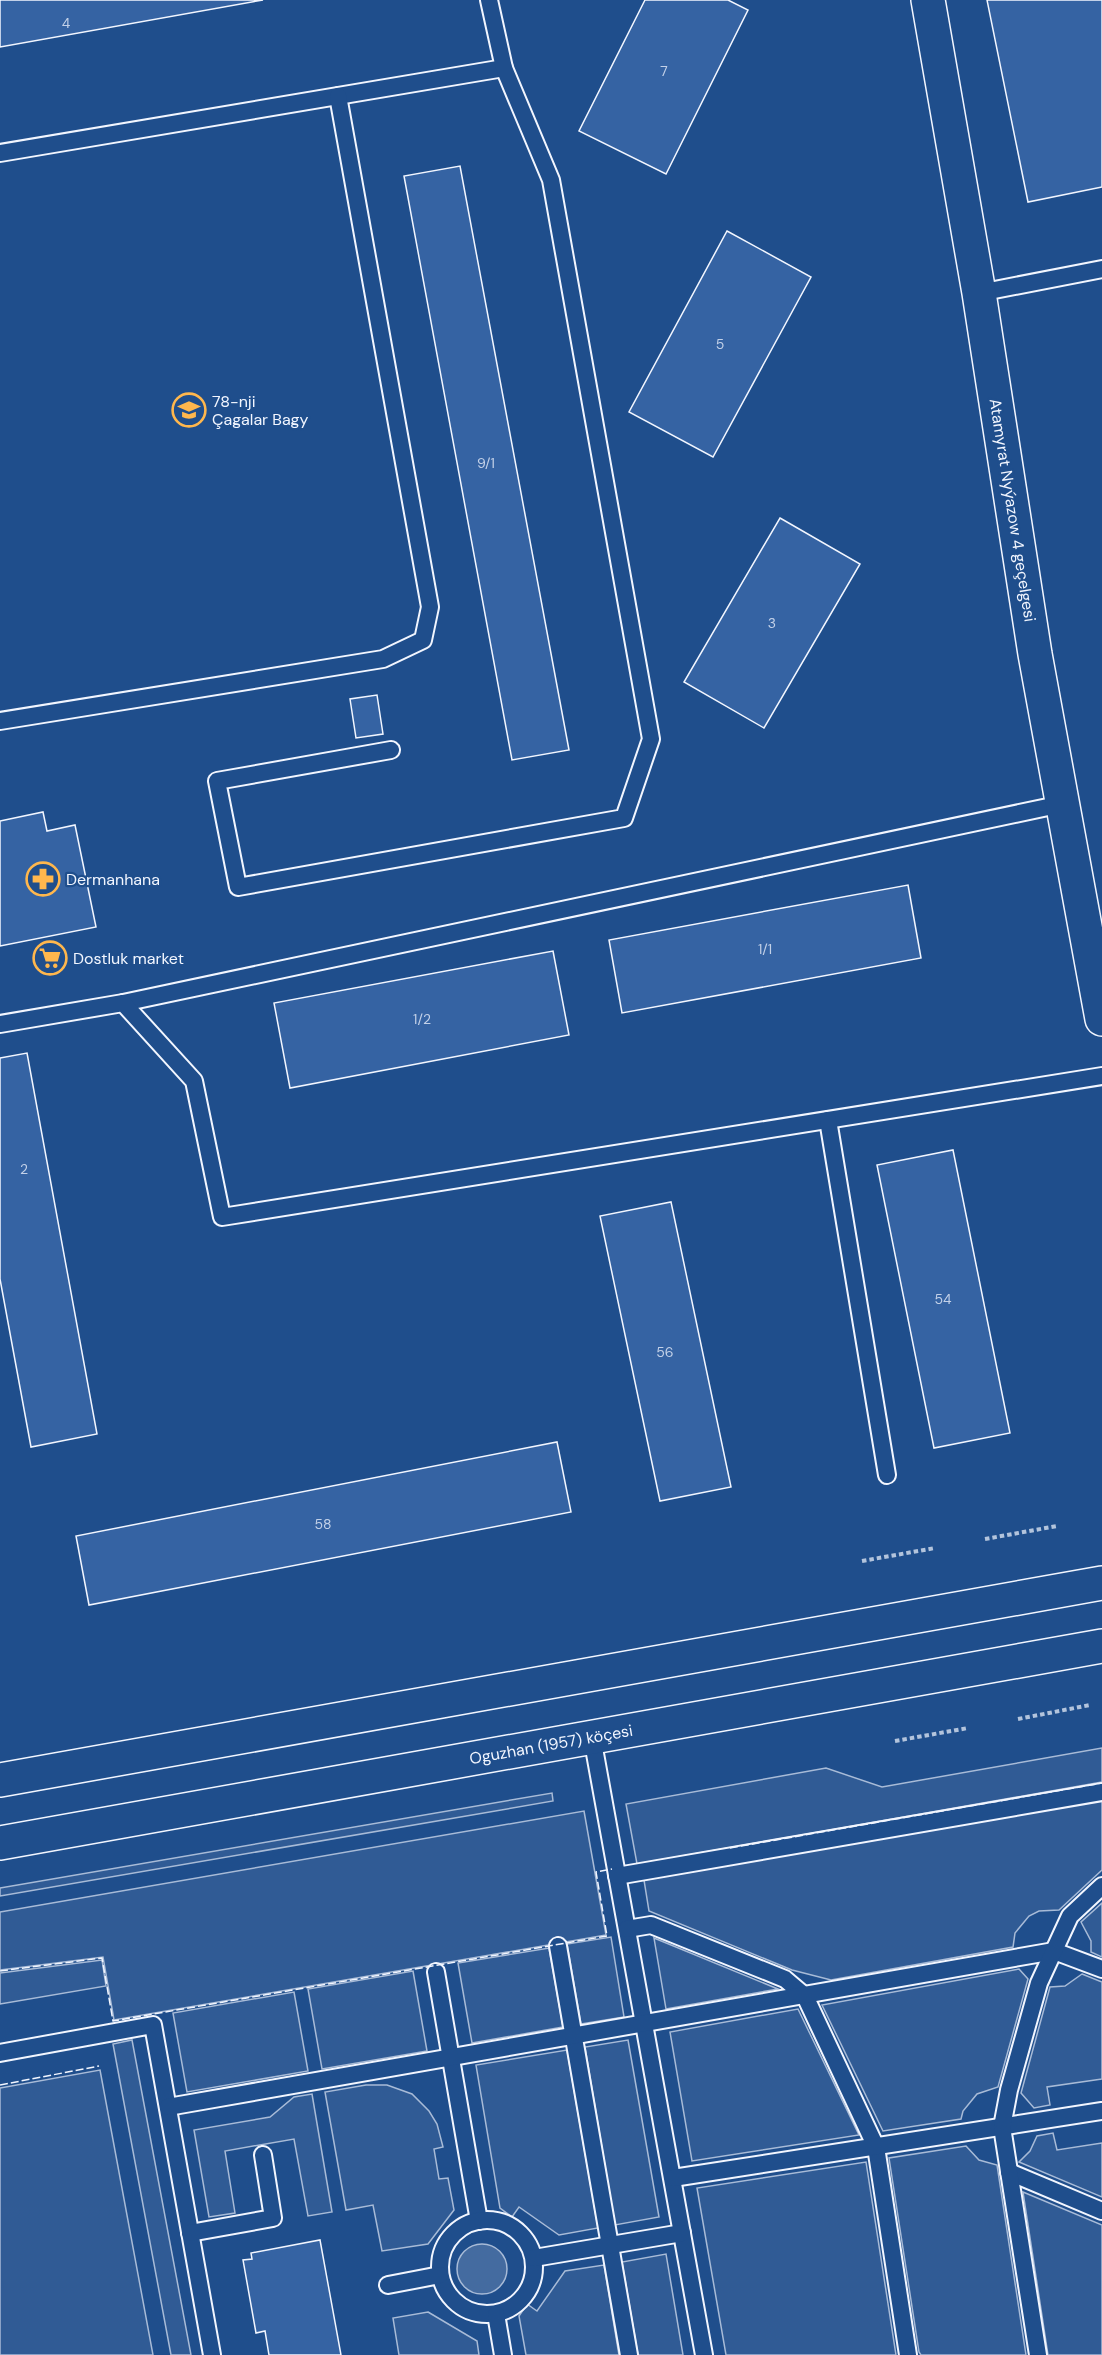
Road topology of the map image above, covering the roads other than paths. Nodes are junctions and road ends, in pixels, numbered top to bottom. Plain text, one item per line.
1 (489, 0) edge
2 (928, 0) edge
3 (504, 68) junction
4 (338, 96) junction
5 (0, 153) edge
6 (1102, 269) edge
7 (980, 293) junction
8 (0, 721) edge
9 (391, 750) dead end
10 (1062, 804) junction
11 (123, 1003) junction
12 (1102, 1019) edge
13 (0, 1024) edge
14 (1102, 1076) edge
15 (828, 1120) junction
16 (887, 1475) dead end
17 (1102, 1583) edge
18 (1102, 1646) edge
19 (592, 1737) junction
20 (0, 1780) edge
21 (1102, 1792) edge
22 (0, 1843) edge
23 (617, 1876) junction
24 (1102, 1886) edge
25 (627, 1929) junction
26 (558, 1946) dead end
27 (1054, 1951) junction
28 (1102, 1969) edge
29 (436, 1972) dead end
30 (805, 1996) junction
31 (644, 2025) junction
32 (574, 2037) junction
33 (0, 2053) edge
34 (451, 2058) junction
35 (168, 2107) junction
36 (1102, 2111) edge
37 (1002, 2127) junction
38 (876, 2146) junction
39 (263, 2155) dead end
40 (1009, 2172) junction
41 (672, 2178) junction
42 (1102, 2211) edge
43 (479, 2220) junction
44 (190, 2233) junction
45 (682, 2233) junction
46 (610, 2245) junction
47 (534, 2258) junction
48 (440, 2275) junction
49 (388, 2285) dead end
50 (495, 2314) junction
51 (212, 2355) edge
52 (503, 2355) edge
53 (629, 2355) edge
54 (704, 2355) edge
55 (908, 2355) edge
56 (1038, 2355) edge

1 - 3 lane
2 - 7 main road, Atamyrat Nyýazow 4 geçelgesi
3 - 4 lane
3 - 9 lane
4 - 5 lane
4 - 8 lane
6 - 7 lane
7 - 10 main road, Atamyrat Nyýazow 4 geçelgesi
10 - 11 lane
10 - 12 main road, Atamyrat Nyýazow 4 geçelgesi
11 - 13 lane
11 - 15 lane
14 - 15 lane
15 - 16 lane
17 - 20 main road
18 - 19 main road, Oguzhan (1957) köçesi
19 - 22 main road, Oguzhan (1957) köçesi
19 - 23 lane
21 - 23 lane
23 - 25 lane
24 - 27 lane
25 - 30 lane
25 - 31 lane
26 - 32 lane
27 - 28 lane
27 - 30 lane
27 - 37 lane
29 - 34 lane
30 - 31 lane
30 - 38 lane
31 - 32 lane
31 - 41 lane
32 - 34 lane
32 - 46 lane
33 - 35 lane
34 - 35 lane
34 - 43 lane
35 - 44 lane
36 - 37 lane
37 - 38 lane
37 - 40 lane
38 - 41 lane
38 - 55 lane
39 - 44 lane
40 - 42 lane
40 - 56 lane
41 - 45 lane
43 - 47 lane
43 - 48 lane
44 - 51 lane
45 - 46 lane
45 - 54 lane
46 - 47 lane
46 - 53 lane
47 - 50 lane
48 - 49 lane
48 - 50 lane
50 - 52 lane

